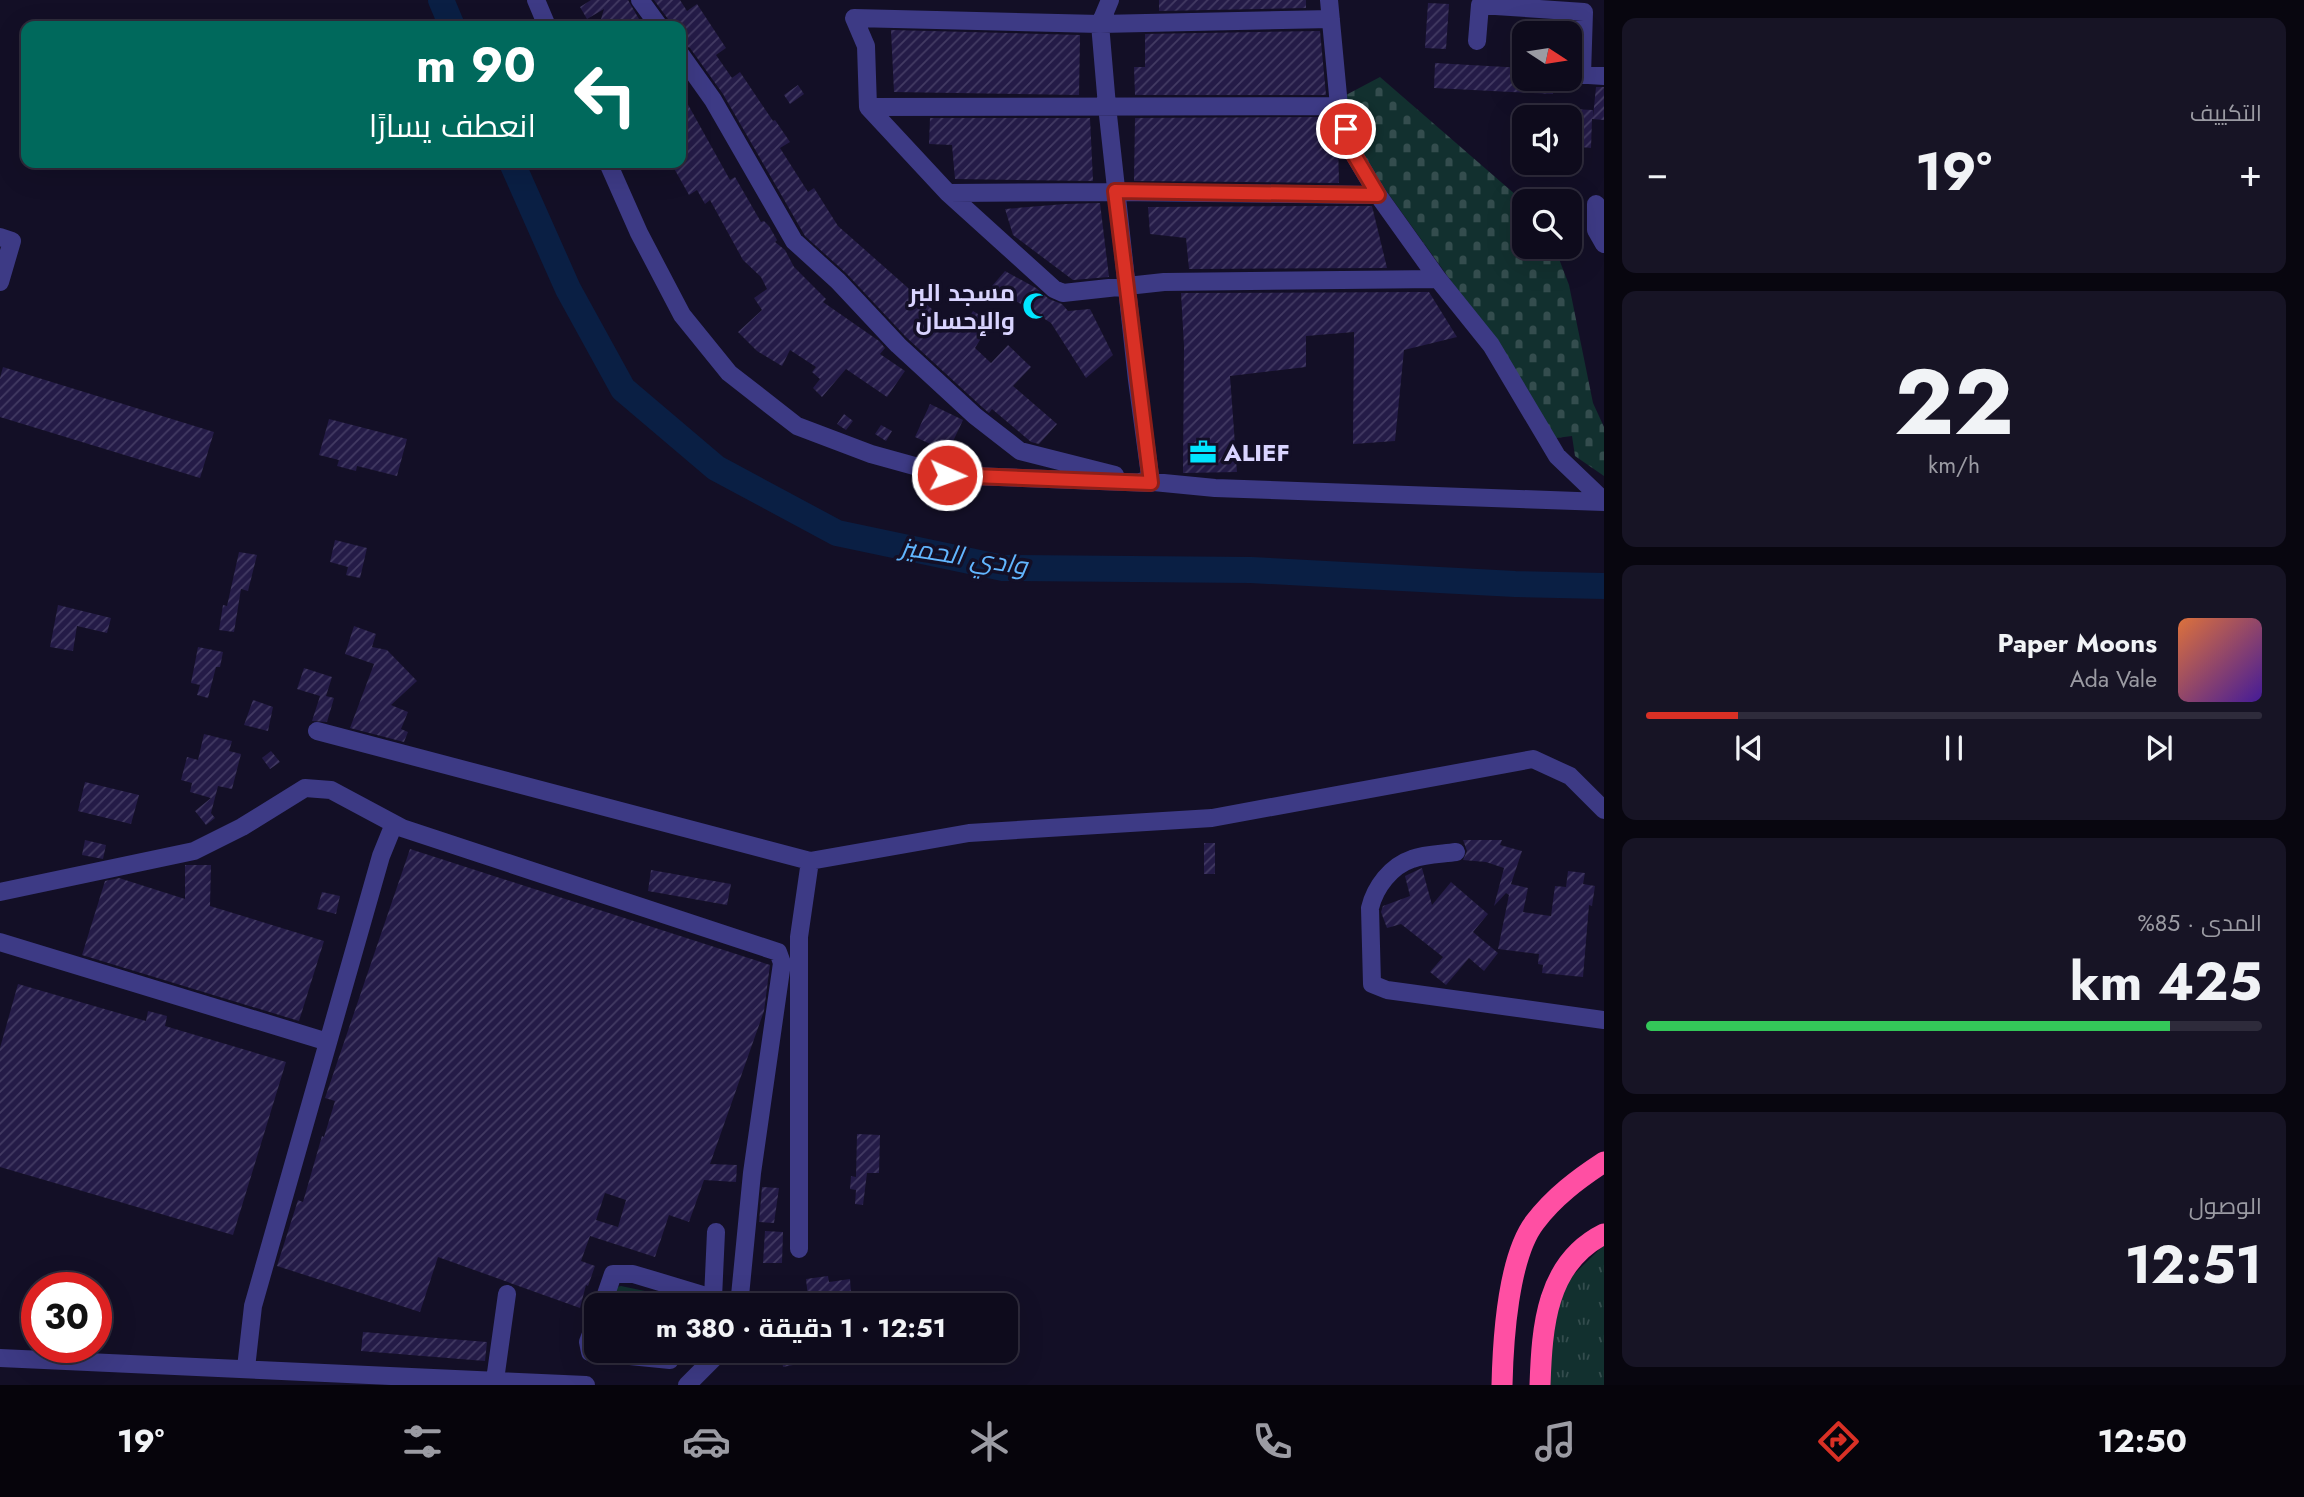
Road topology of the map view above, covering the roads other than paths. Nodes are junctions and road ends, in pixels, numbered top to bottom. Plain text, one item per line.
1 (536, 0) edge
2 (640, 0) edge
3 (1110, 0) edge
4 (1329, 0) edge
5 (1331, 19) junction
6 (545, 21) edge
7 (656, 21) edge
8 (1100, 24) junction
9 (1582, 28) edge
10 (1478, 41) dead end
11 (686, 62) edge
12 (1582, 75) edge
13 (1604, 76) edge
14 (1107, 106) junction
15 (1339, 106) junction
16 (868, 107) junction
17 (610, 168) edge
18 (1115, 191) junction
19 (948, 193) junction
20 (1378, 195) junction
21 (1596, 204) dead end
22 (0, 237) edge
23 (1604, 244) edge
24 (1438, 279) junction
25 (0, 282) edge
26 (1126, 285) junction
27 (1151, 483) junction
28 (1604, 501) edge
29 (317, 731) dead end
30 (1604, 810) edge
31 (394, 824) junction
32 (1456, 852) dead end
33 (810, 861) junction
34 (0, 892) edge
35 (0, 942) edge
36 (1604, 1020) edge
37 (328, 1042) junction
38 (1604, 1162) edge
39 (716, 1232) dead end
40 (1604, 1234) edge
41 (799, 1249) dead end
42 (607, 1293) edge
43 (686, 1293) edge
44 (713, 1293) edge
45 (740, 1293) edge
46 (506, 1294) dead end
47 (0, 1357) edge
48 (675, 1363) edge
49 (710, 1363) edge
50 (246, 1368) junction
51 (495, 1381) junction
52 (586, 1385) edge
53 (680, 1385) edge
54 (687, 1385) edge
55 (1502, 1385) edge
56 (1540, 1385) edge

1 - 6 street
2 - 7 street
3 - 8 street
4 - 5 street
5 - 8 street
5 - 15 street
8 - 14 street
8 - 16 street
9 - 10 street
11 - 27 street
12 - 13 street
14 - 15 street
14 - 16 street
14 - 18 street
15 - 20 street
16 - 19 street
17 - 27 street
18 - 19 street
18 - 20 street
18 - 26 street
19 - 26 street
20 - 24 street
21 - 23 street
22 - 25 street
24 - 26 street
24 - 28 street
26 - 27 street
27 - 28 street
29 - 33 street
30 - 33 street
31 - 34 street
31 - 37 street
31 - 45 street
32 - 36 street
33 - 41 street
35 - 37 street
37 - 50 street
38 - 55 highway
39 - 44 street
40 - 56 highway
42 - 43 street
46 - 51 street
47 - 50 street
48 - 53 street
49 - 54 street
50 - 51 street
51 - 52 street

